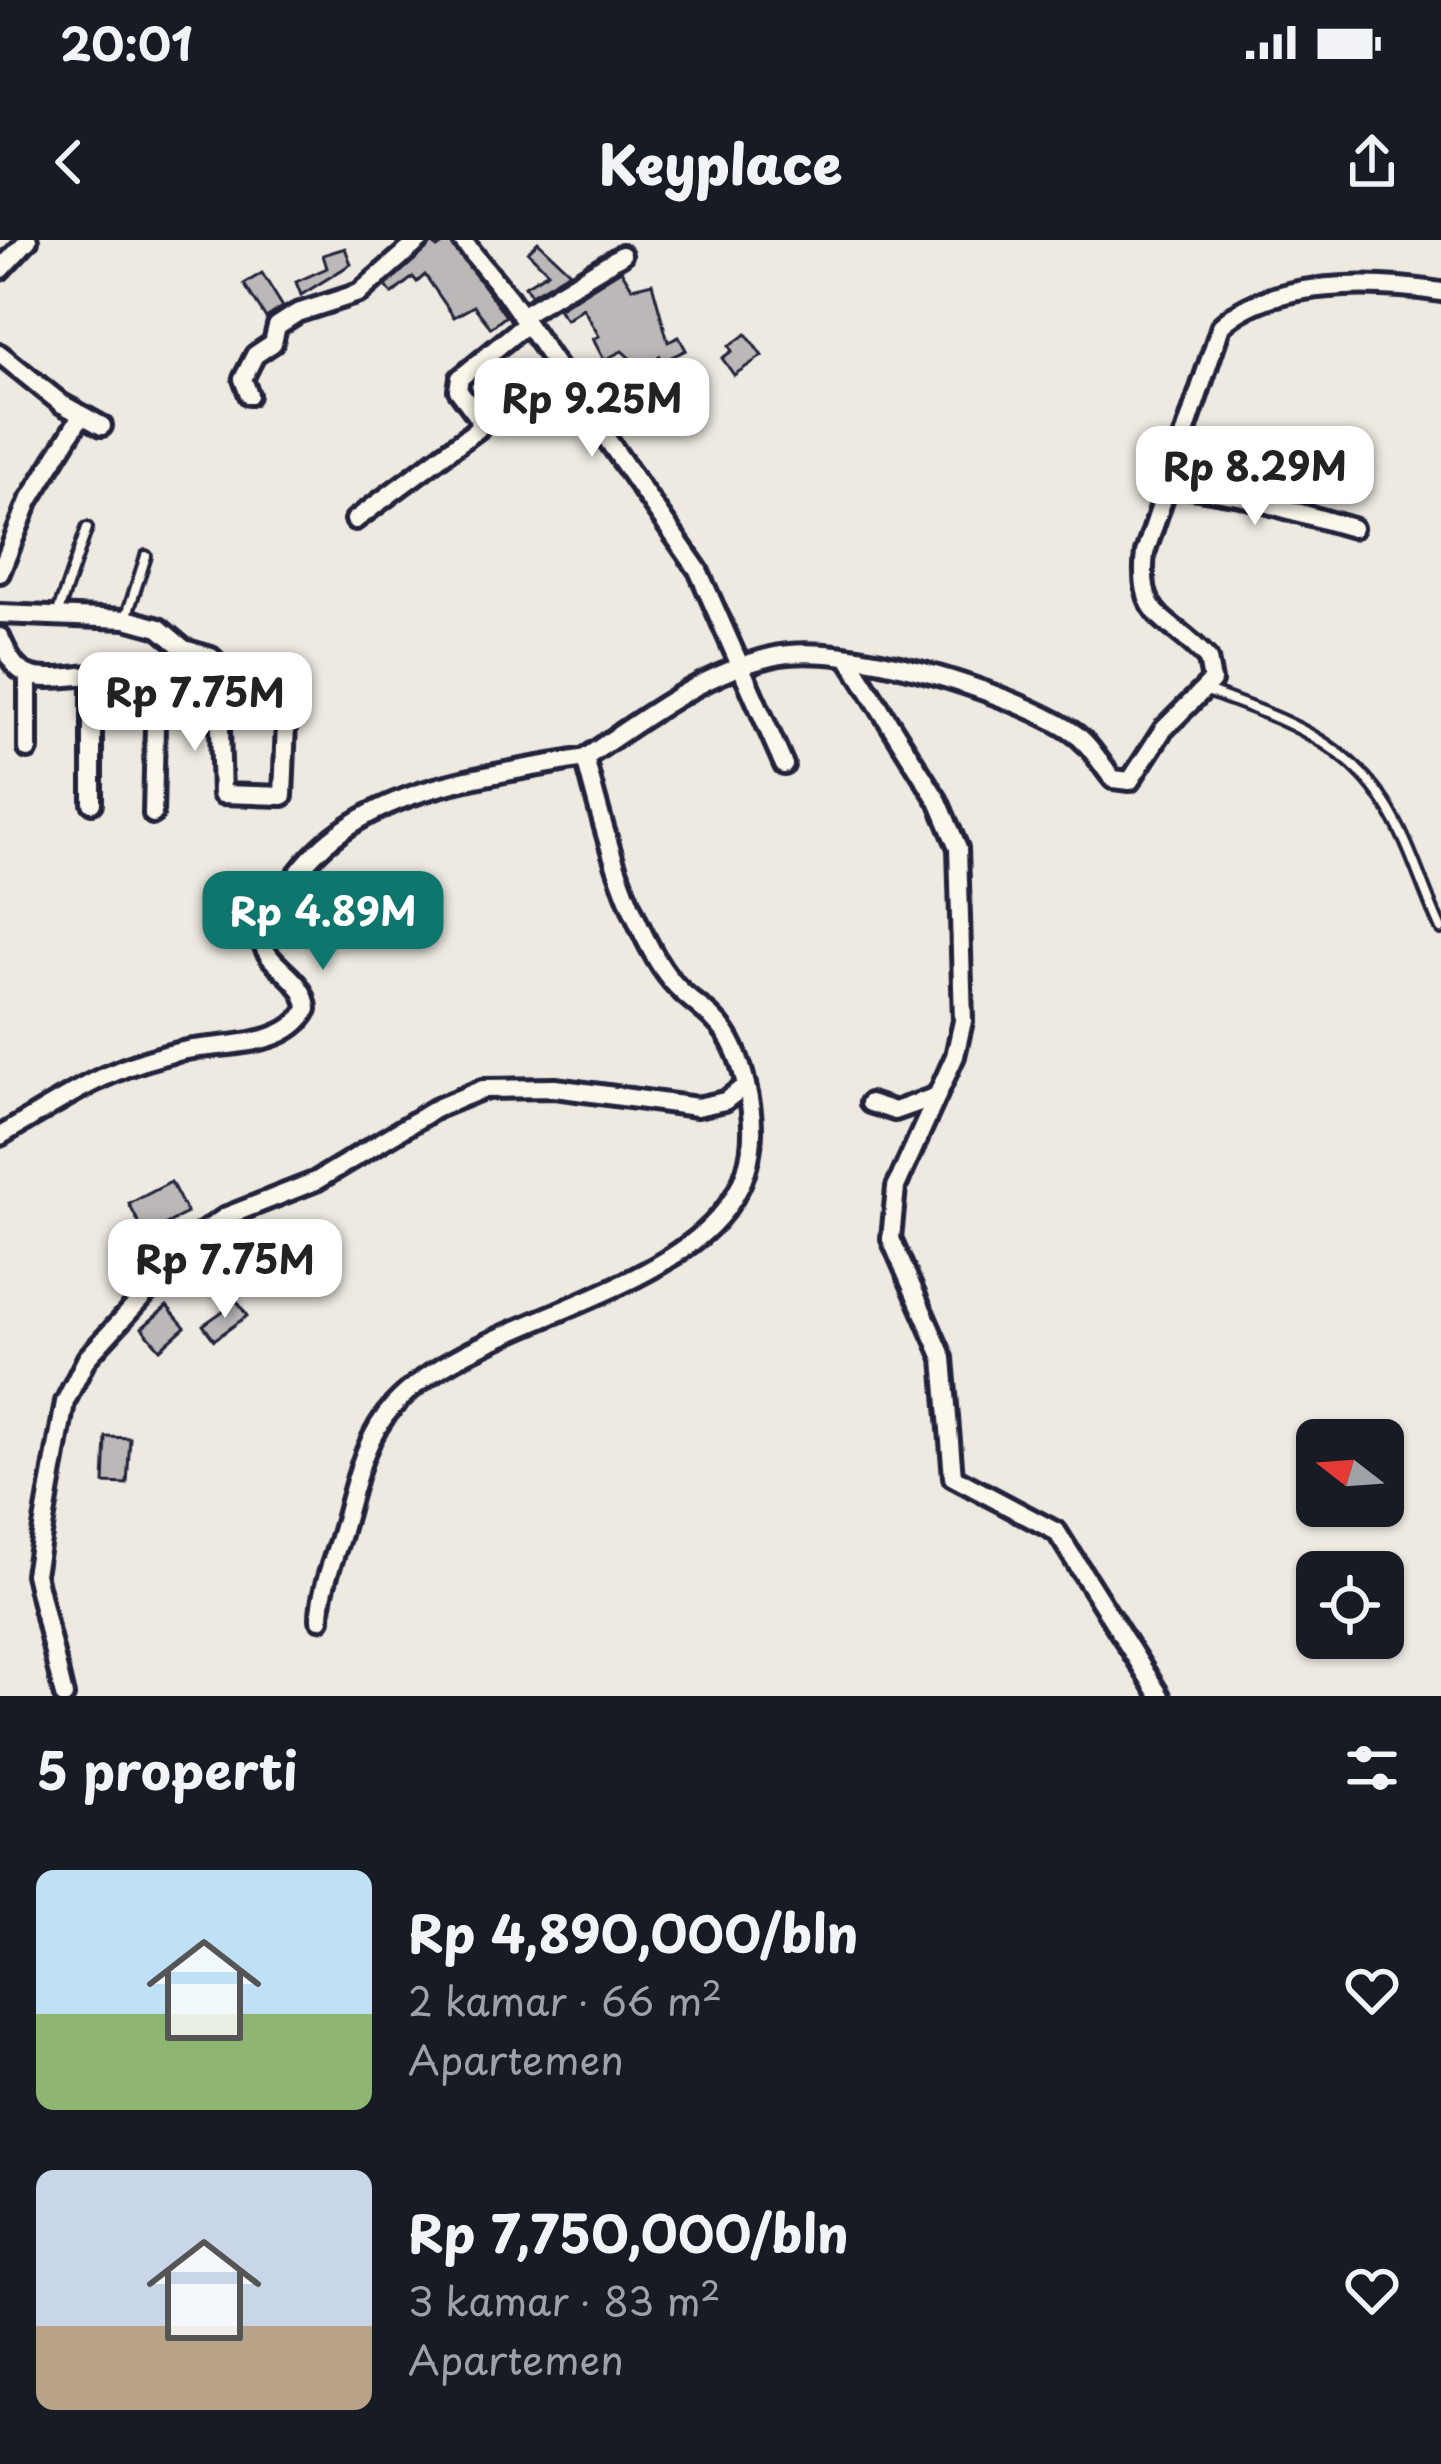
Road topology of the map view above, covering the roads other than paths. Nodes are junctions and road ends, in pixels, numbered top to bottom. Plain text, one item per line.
1 (28, 240) edge
2 (420, 240) edge
3 (462, 240) edge
4 (622, 255) dead end
5 (0, 270) edge
6 (1441, 292) edge
7 (524, 320) junction
8 (0, 354) edge
9 (250, 395) dead end
10 (81, 416) junction
11 (102, 426) dead end
12 (1168, 484) junction
13 (355, 520) dead end
14 (87, 528) dead end
15 (1353, 528) dead end
16 (146, 556) dead end
17 (0, 572) edge
18 (0, 614) edge
19 (57, 614) junction
20 (126, 619) junction
21 (0, 638) edge
22 (849, 659) junction
23 (743, 664) junction
24 (28, 675) junction
25 (92, 675) junction
26 (155, 682) junction
27 (220, 690) junction
28 (1207, 691) junction
29 (28, 749) dead end
30 (585, 758) junction
31 (784, 765) dead end
32 (92, 802) dead end
33 (153, 814) dead end
34 (1441, 929) edge
35 (746, 1085) junction
36 (937, 1096) junction
37 (869, 1103) dead end
38 (0, 1136) edge
39 (320, 1619) dead end
40 (64, 1696) edge
41 (1160, 1696) edge

1 - 5 street
2 - 9 street
3 - 7 street
4 - 7 street
6 - 12 street
7 - 13 street
7 - 23 street
8 - 10 street
10 - 11 street
10 - 17 street
12 - 15 street
12 - 28 street
14 - 19 lane
16 - 20 lane
18 - 19 street
19 - 20 street
20 - 27 street
21 - 24 street
22 - 23 street
22 - 28 street
22 - 36 street
23 - 30 street
23 - 31 street
24 - 25 street
24 - 29 street
25 - 26 street
25 - 32 street
26 - 27 street
26 - 33 street
27 - 27 street
28 - 34 lane
30 - 35 street
30 - 38 street
35 - 39 street
35 - 40 street
36 - 37 street
36 - 41 street

